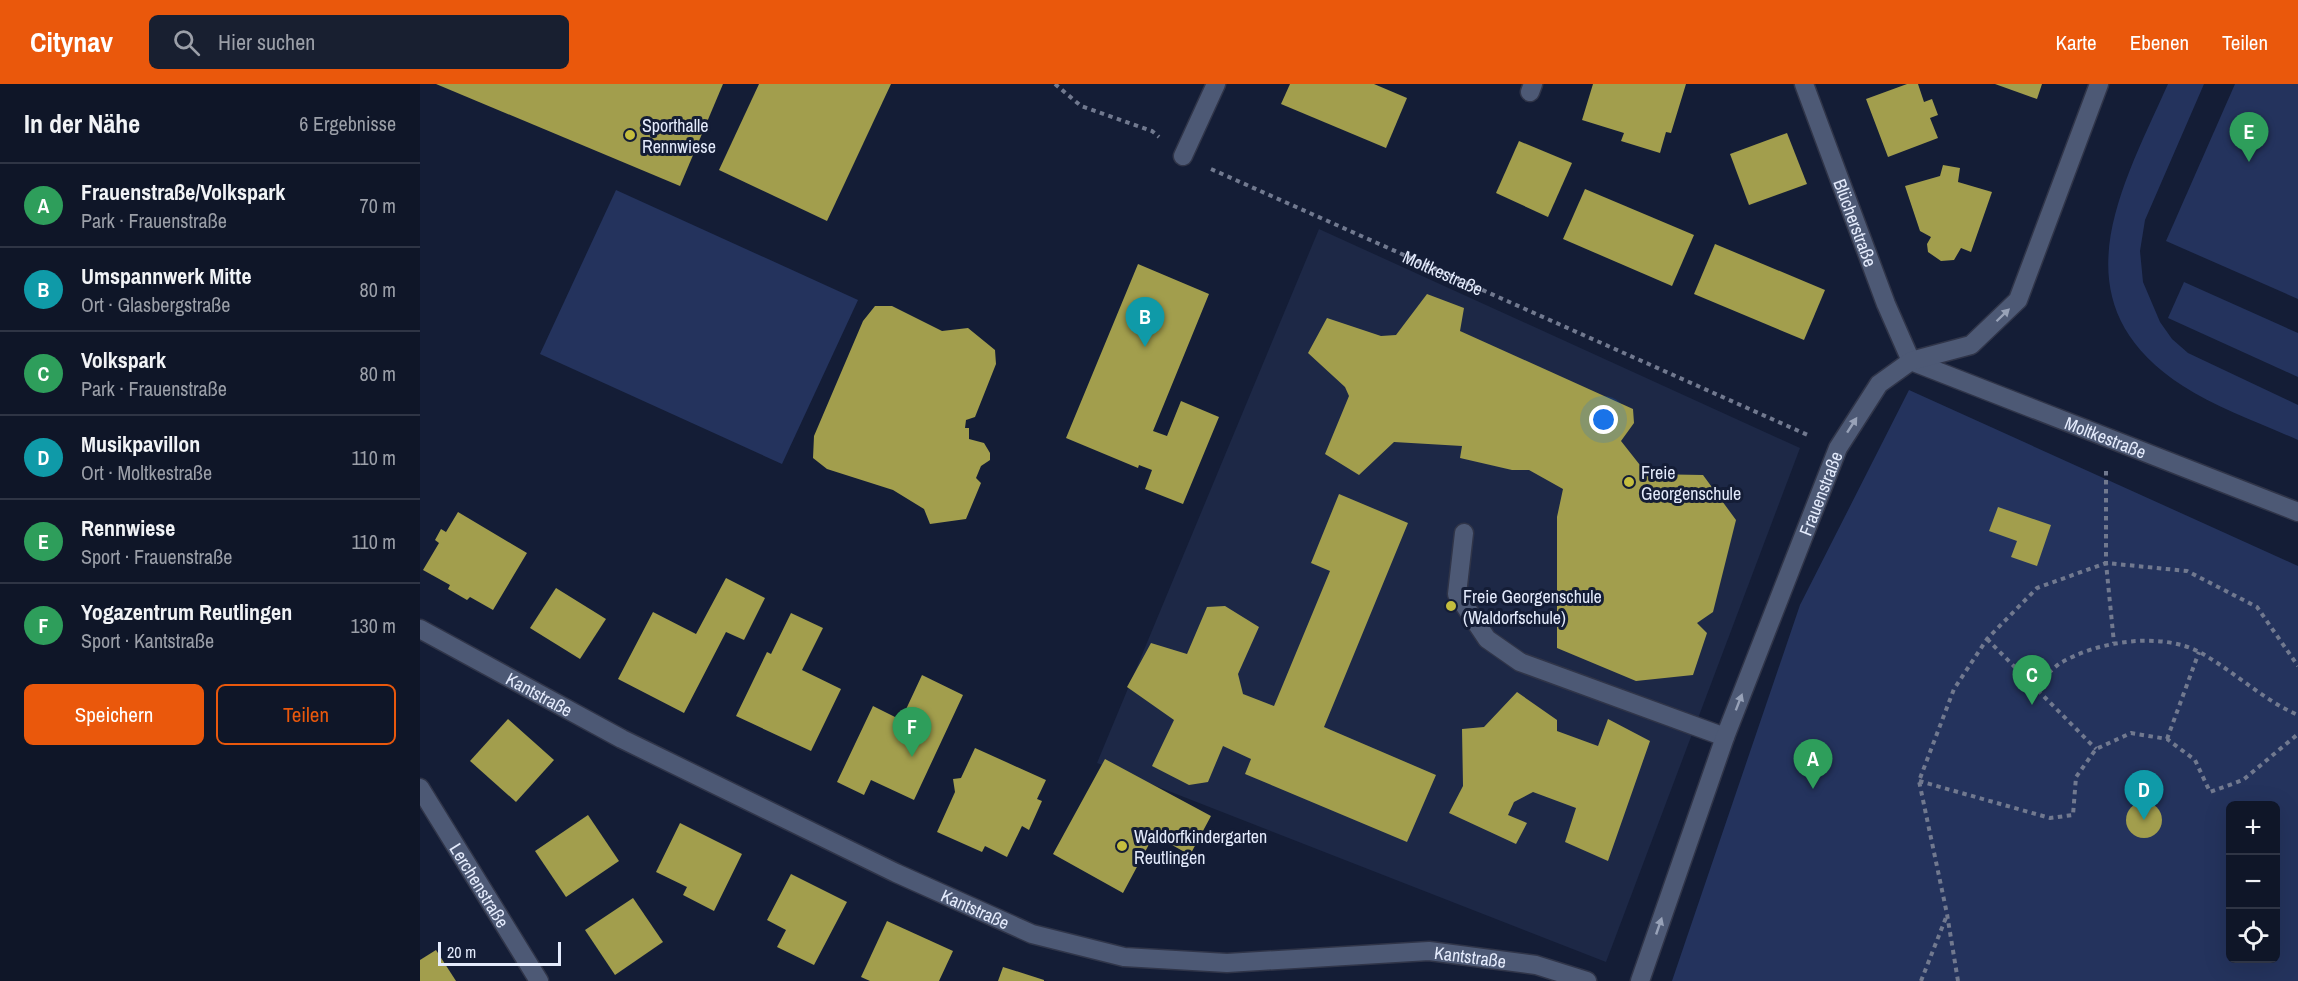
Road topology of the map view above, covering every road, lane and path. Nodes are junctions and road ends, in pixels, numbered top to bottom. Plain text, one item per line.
1 (1054, 84) edge
2 (1216, 84) edge
3 (1804, 84) edge
4 (2099, 84) edge
5 (1183, 156) junction
6 (1911, 361) junction
7 (2106, 437) junction
8 (1838, 448) junction
9 (2298, 512) edge
10 (1464, 533) dead end
11 (2106, 563) junction
12 (420, 629) edge
13 (1987, 639) junction
14 (2114, 643) junction
15 (2199, 652) junction
16 (2298, 666) edge
17 (2036, 686) junction
18 (2298, 715) edge
19 (2298, 734) edge
20 (1725, 737) junction
21 (2167, 739) junction
22 (2096, 749) junction
23 (1919, 781) junction
24 (420, 788) edge
25 (1947, 914) junction
26 (539, 981) edge
27 (1587, 981) edge
28 (1640, 981) edge
29 (1921, 981) edge
30 (1958, 981) edge

1 - 5 path, Moltkestraße
2 - 5 street
3 - 6 street, Blücherstraße
6 -> 4 street, Frauenstraße
5 - 8 path, Moltkestraße
6 - 7 street, Moltkestraße
8 -> 6 street, Frauenstraße
7 - 9 street, Moltkestraße
7 - 11 path
20 -> 8 street, Frauenstraße
10 - 20 street
11 - 13 path
11 - 14 path
11 - 16 path
12 - 27 street, Kantstraße
13 - 17 path
13 - 23 path
14 - 15 path
14 - 17 path
15 - 18 path
15 - 21 path
17 - 22 path
19 - 21 path
28 -> 20 street, Frauenstraße
21 - 22 path
22 - 23 path
23 - 25 path
24 - 26 street, Lerchenstraße
25 - 29 path
25 - 30 path

